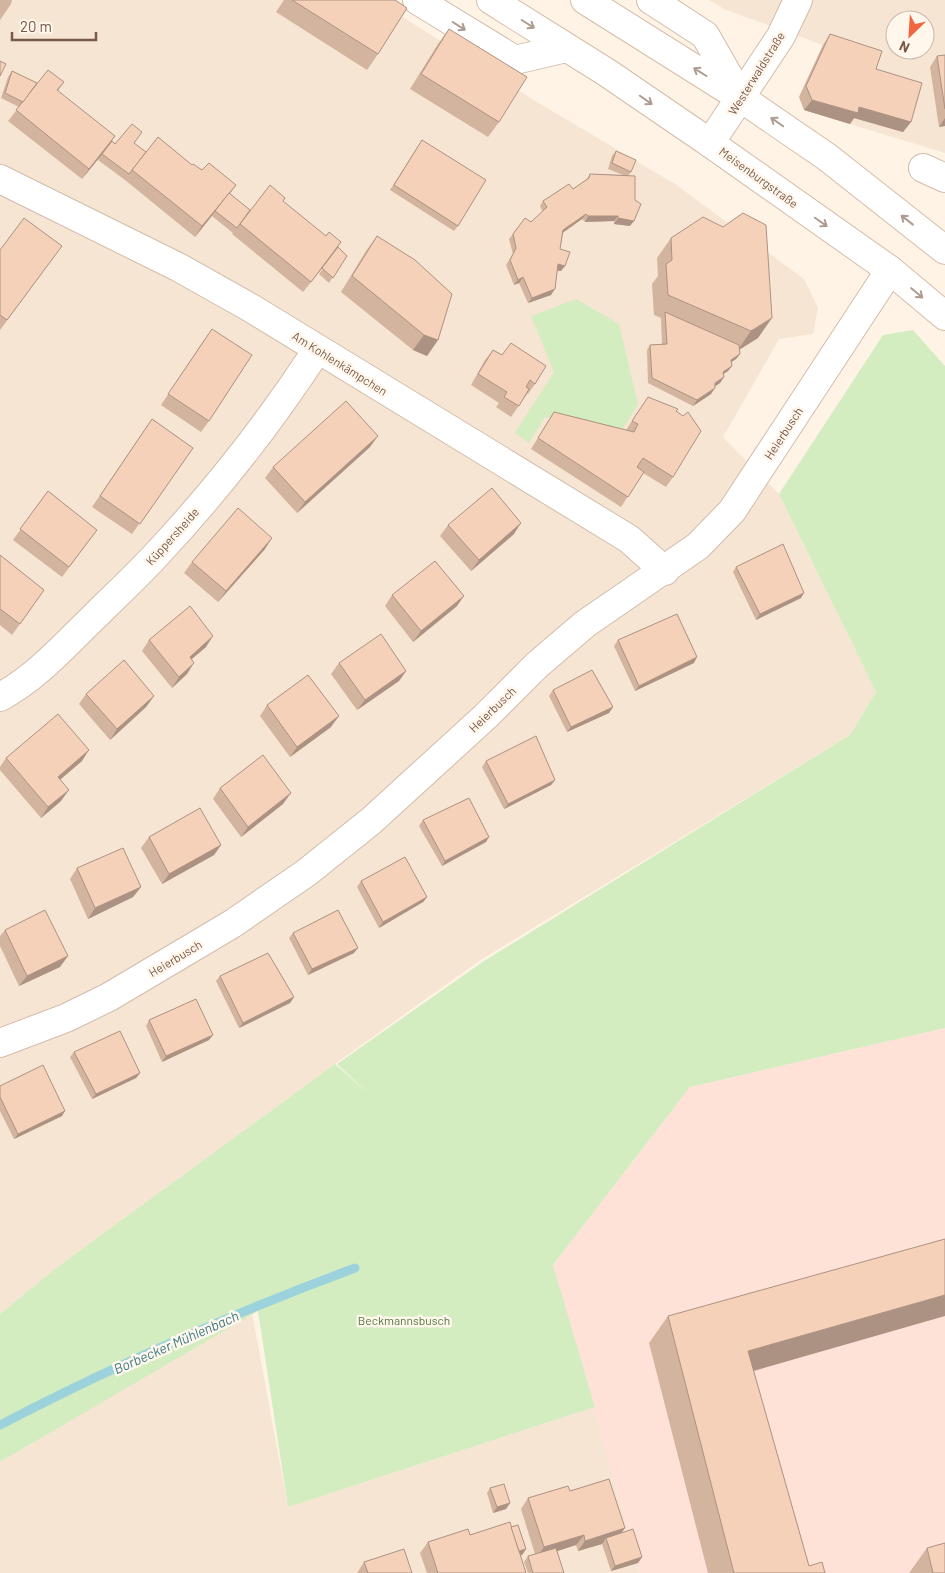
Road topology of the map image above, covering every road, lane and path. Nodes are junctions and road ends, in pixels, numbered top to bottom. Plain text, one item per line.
1 (418, 0) edge
2 (491, 0) edge
3 (585, 0) edge
4 (651, 0) edge
5 (798, 0) edge
6 (566, 48) junction
7 (741, 98) junction
8 (710, 143) junction
9 (0, 179) edge
10 (945, 250) edge
11 (890, 270) junction
12 (945, 316) edge
13 (317, 350) junction
14 (665, 571) junction
15 (0, 697) edge
16 (0, 1044) edge

1 -> 6 street
2 -> 6 street, Meisenburgstraße
7 -> 3 street
4 - 7 street
5 - 7 street, Westerwaldstraße
6 -> 8 street, Meisenburgstraße
7 - 8 street, Westerwaldstraße
10 -> 7 street
8 -> 11 street, Meisenburgstraße
9 - 13 street, Am Kohlenkämpchen
11 -> 12 street, Meisenburgstraße
11 - 14 street, Heierbusch
13 - 14 street, Am Kohlenkämpchen
13 - 15 street, Küppersheide
14 - 16 street, Heierbusch

